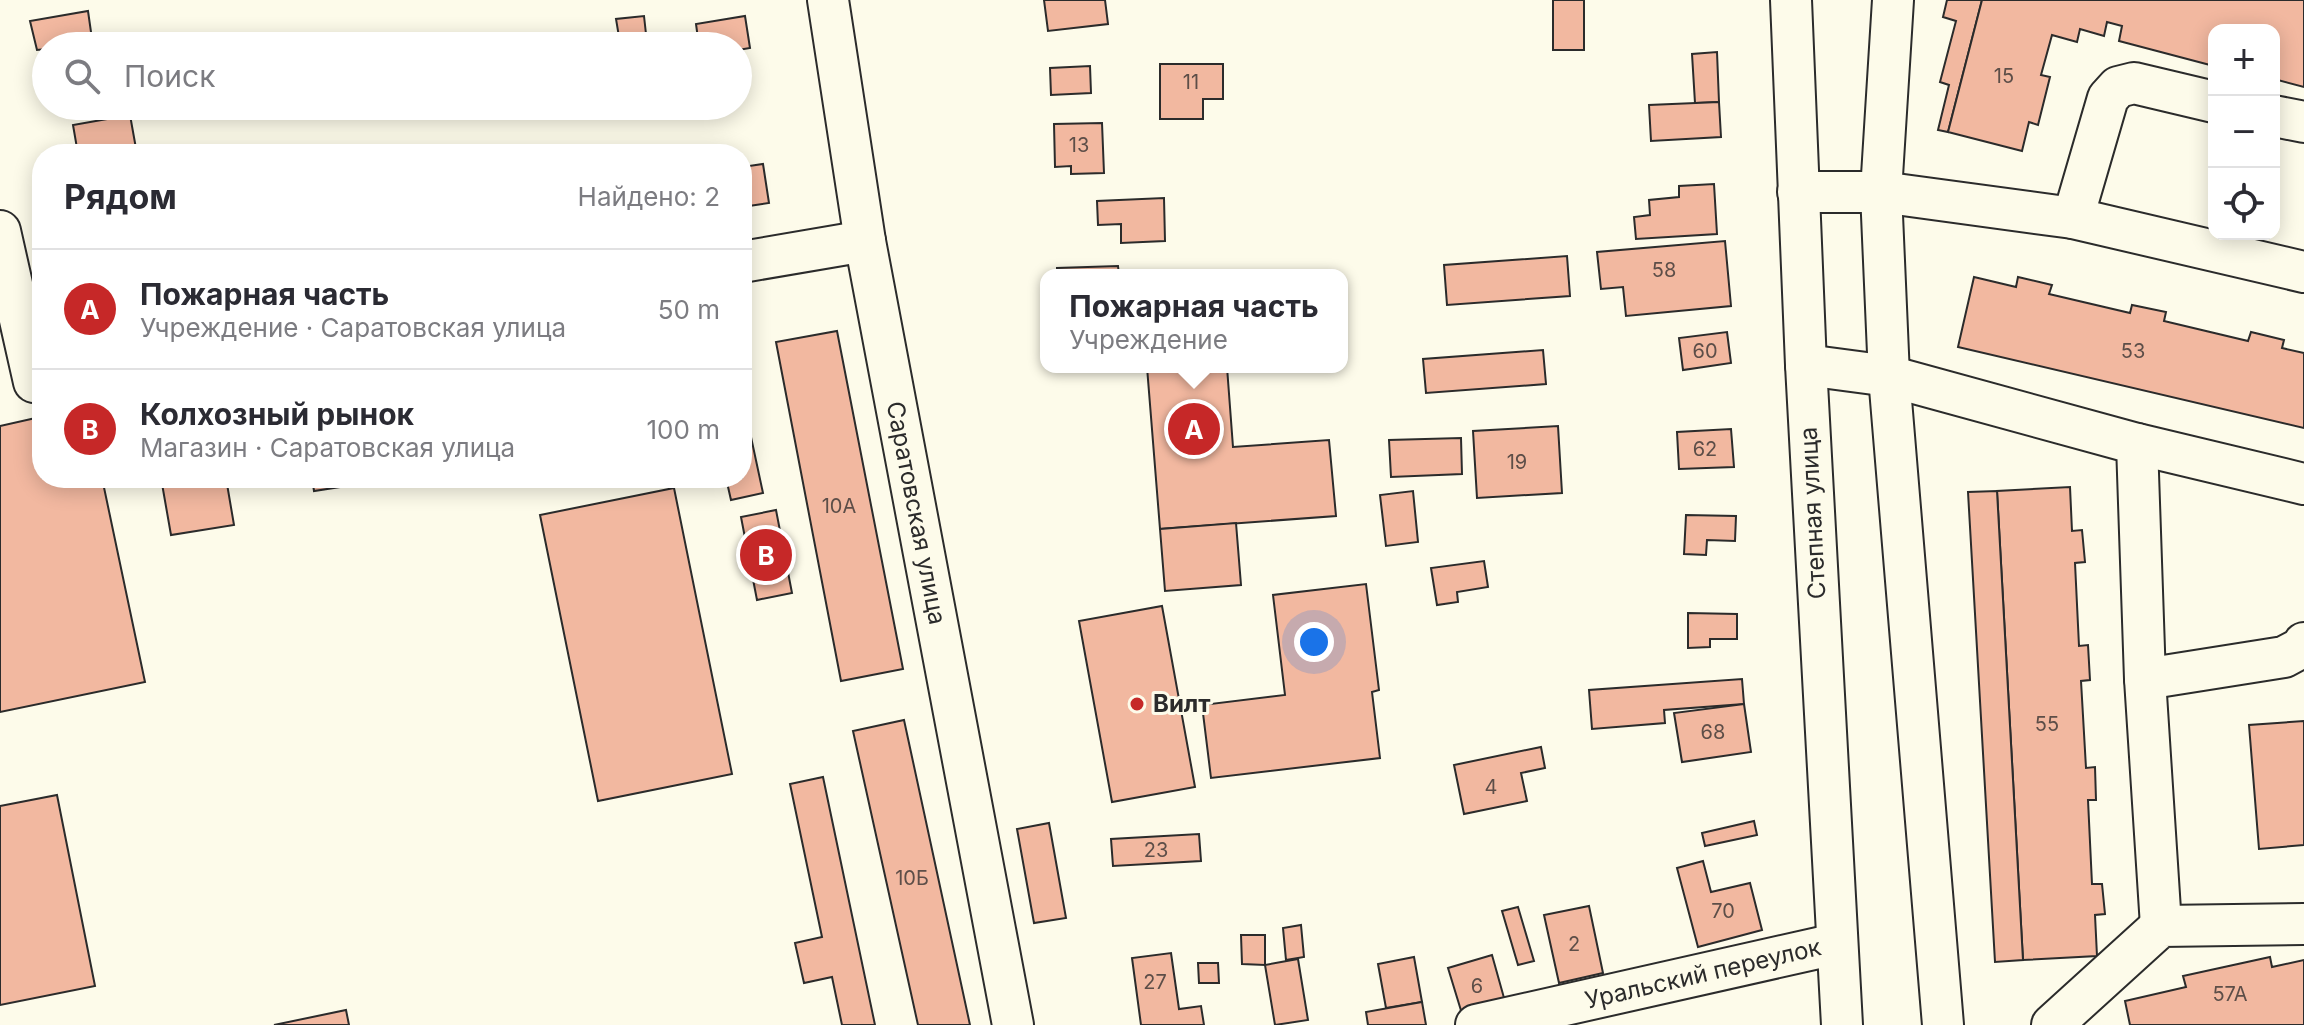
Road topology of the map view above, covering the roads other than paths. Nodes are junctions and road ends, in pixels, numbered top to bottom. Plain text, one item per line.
1 (828, 0) edge
2 (1791, 0) edge
3 (1893, 0) edge
4 (2208, 101) edge
5 (2280, 117) edge
6 (2304, 122) edge
7 (1798, 192) junction
8 (1881, 192) junction
9 (2073, 218) junction
10 (0, 231) edge
11 (865, 241) junction
12 (752, 260) edge
13 (2304, 272) edge
14 (1806, 365) junction
15 (1889, 376) junction
16 (25, 384) edge
17 (2137, 444) junction
18 (2304, 484) edge
19 (2304, 643) edge
20 (2145, 679) junction
21 (2304, 924) edge
22 (2161, 926) junction
23 (1836, 944) junction
24 (1013, 1025) edge
25 (1476, 1025) edge
26 (1842, 1025) edge
27 (1943, 1025) edge
28 (2052, 1025) edge

1 - 11 street, Саратовская улица
2 - 7 street, Степная улица
3 - 8 street
4 - 9 street
5 - 6 street
7 - 8 street
7 - 14 street, Степная улица
8 - 9 street
8 - 15 street
9 - 13 street
10 - 16 street
11 - 12 street
11 - 24 street, Саратовская улица
14 - 15 street
14 - 23 street, Степная улица
15 - 17 street
15 - 27 street
17 - 18 street
17 - 20 street
19 - 20 street
20 - 22 street
21 - 22 street
22 - 28 street
23 - 25 street, Уральский переулок
23 - 26 street, Степная улица

